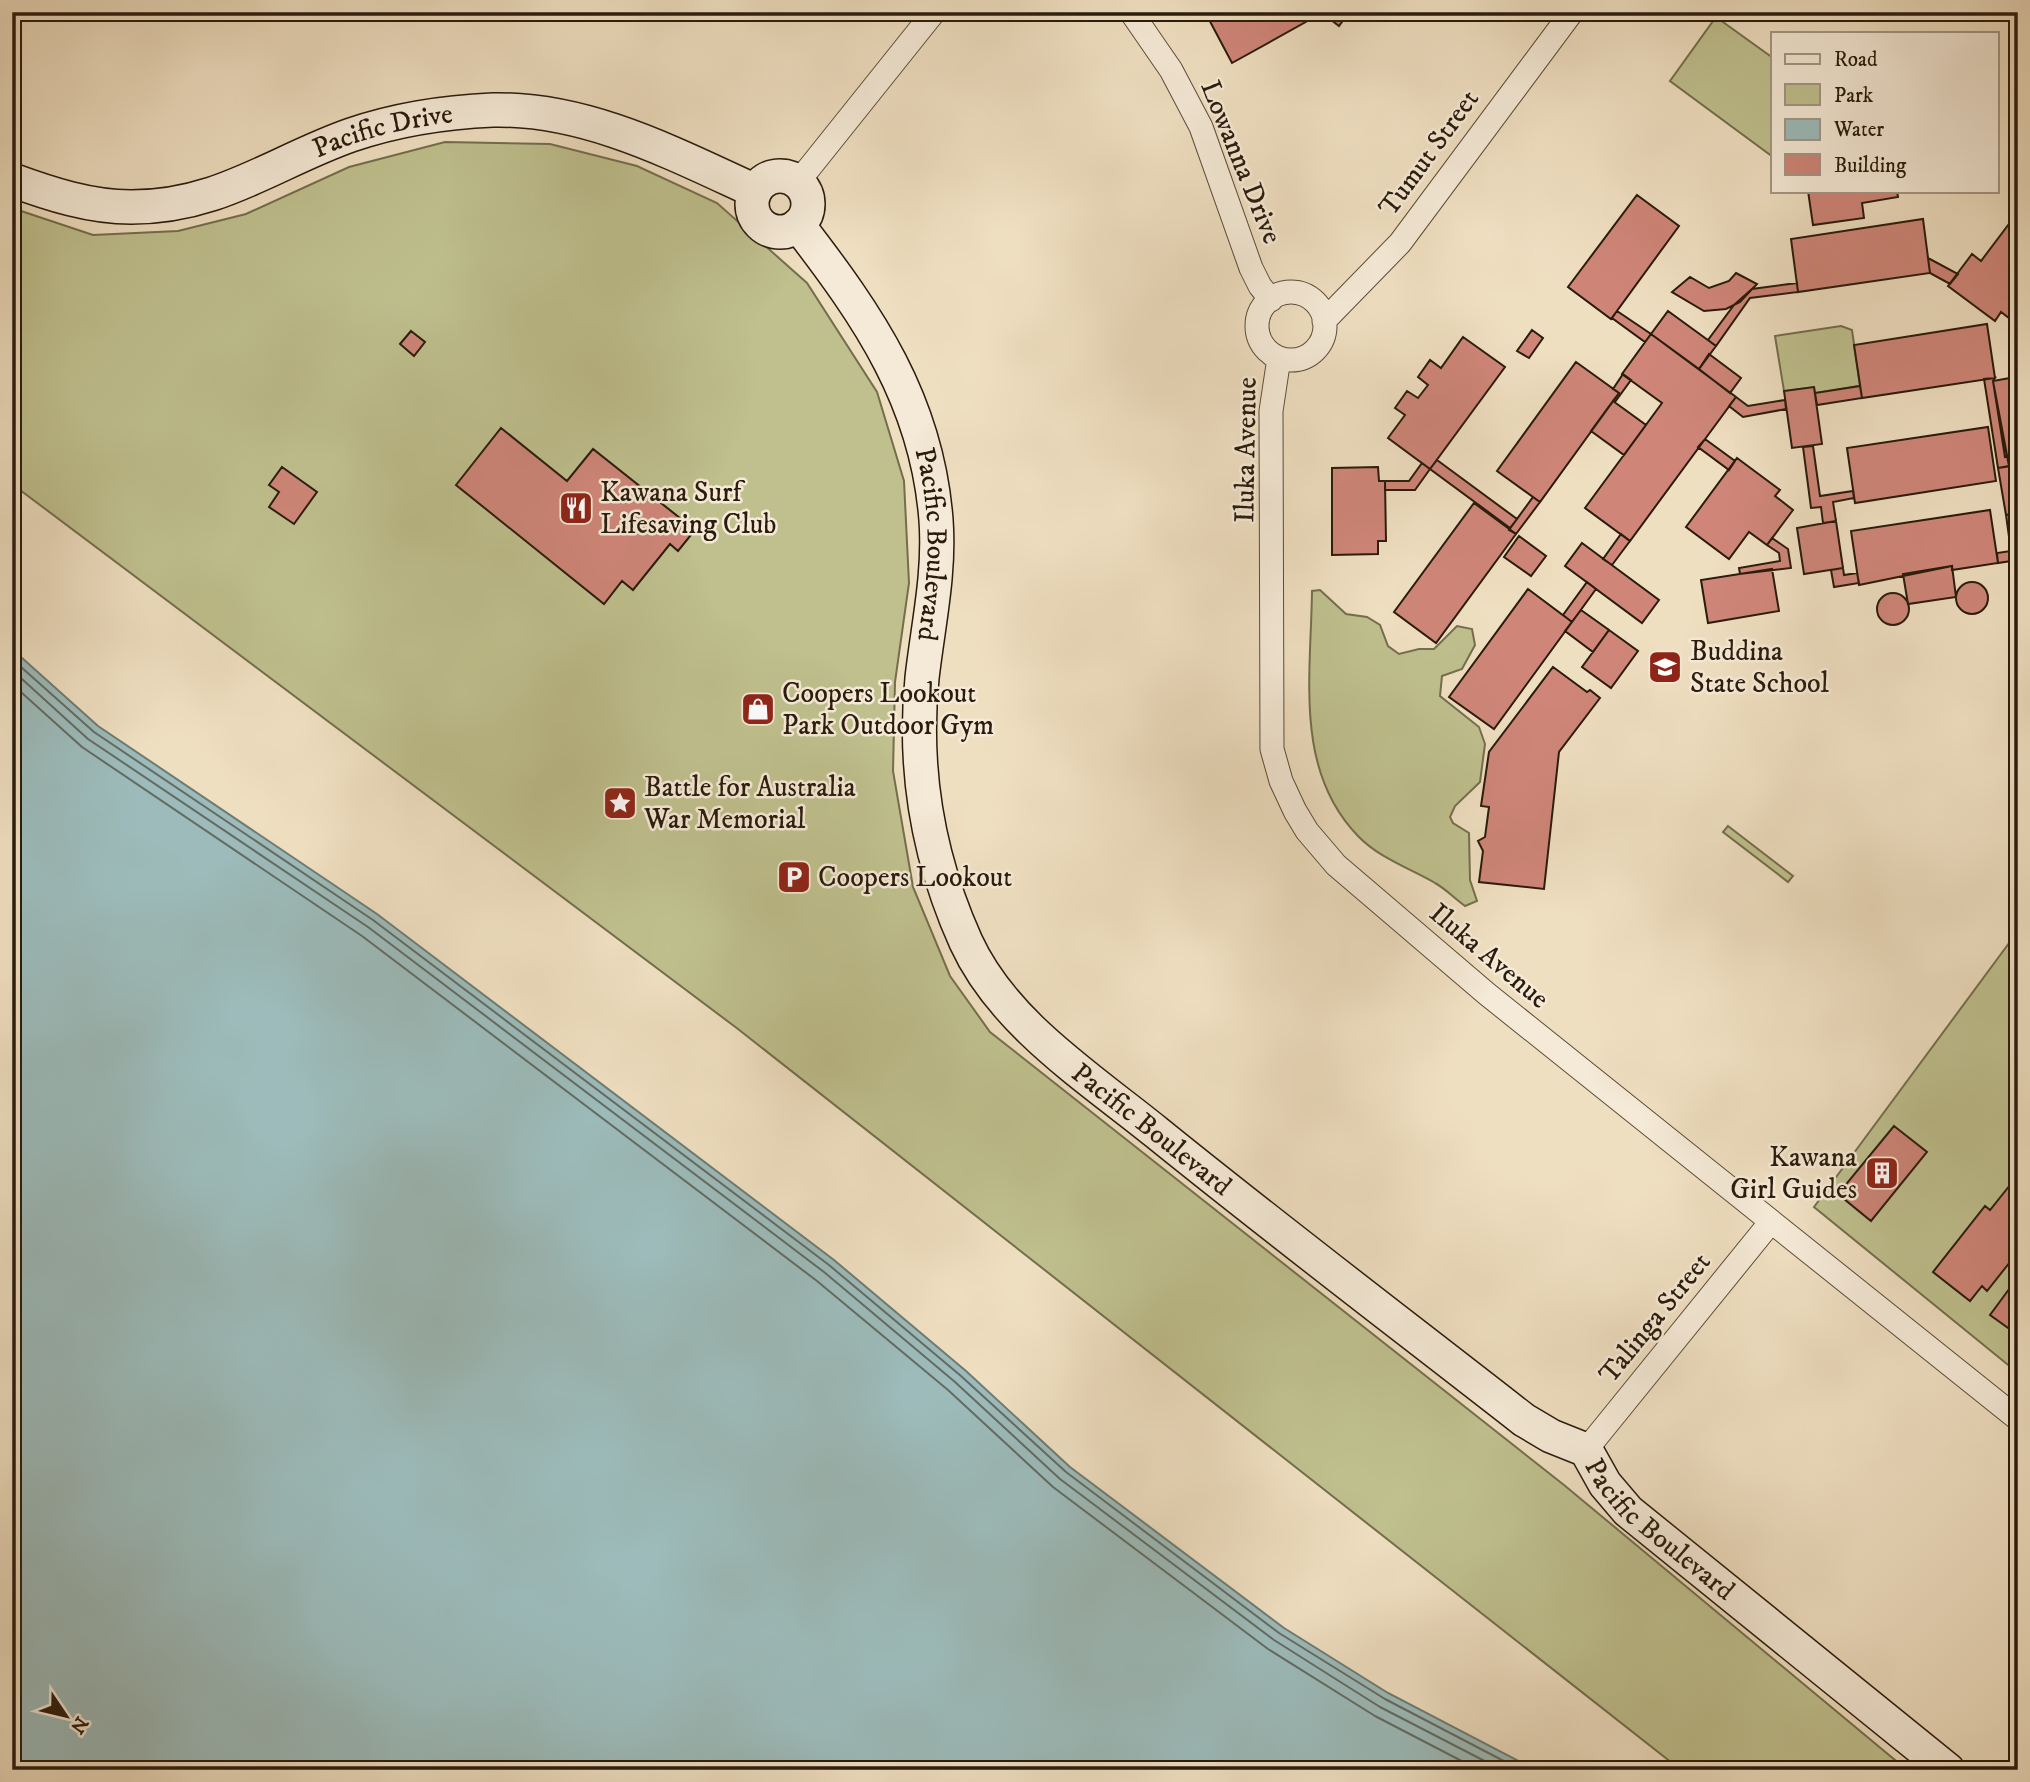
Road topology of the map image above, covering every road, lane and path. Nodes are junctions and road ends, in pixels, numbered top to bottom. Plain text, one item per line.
1 (934, 12) edge
2 (1132, 12) edge
3 (1569, 13) edge
4 (12, 180) edge
5 (797, 182) junction
6 (755, 191) junction
7 (798, 226) junction
8 (1271, 300) junction
9 (1324, 321) junction
10 (1279, 358) junction
11 (1770, 1223) junction
12 (2018, 1419) edge
13 (1587, 1450) junction
14 (1948, 1770) edge

1 - 5 street
2 - 8 street, Lowanna Drive
3 - 9 street, Tumut Street
4 - 6 street, Pacific Drive
5 - 6 street
5 - 7 street
6 - 7 street
7 - 13 street, Pacific Boulevard
8 - 9 street
8 - 10 street
9 - 10 street
10 - 11 street, Iluka Avenue
11 - 12 street, Iluka Avenue
11 - 13 street, Talinga Street
13 - 14 street, Pacific Boulevard

